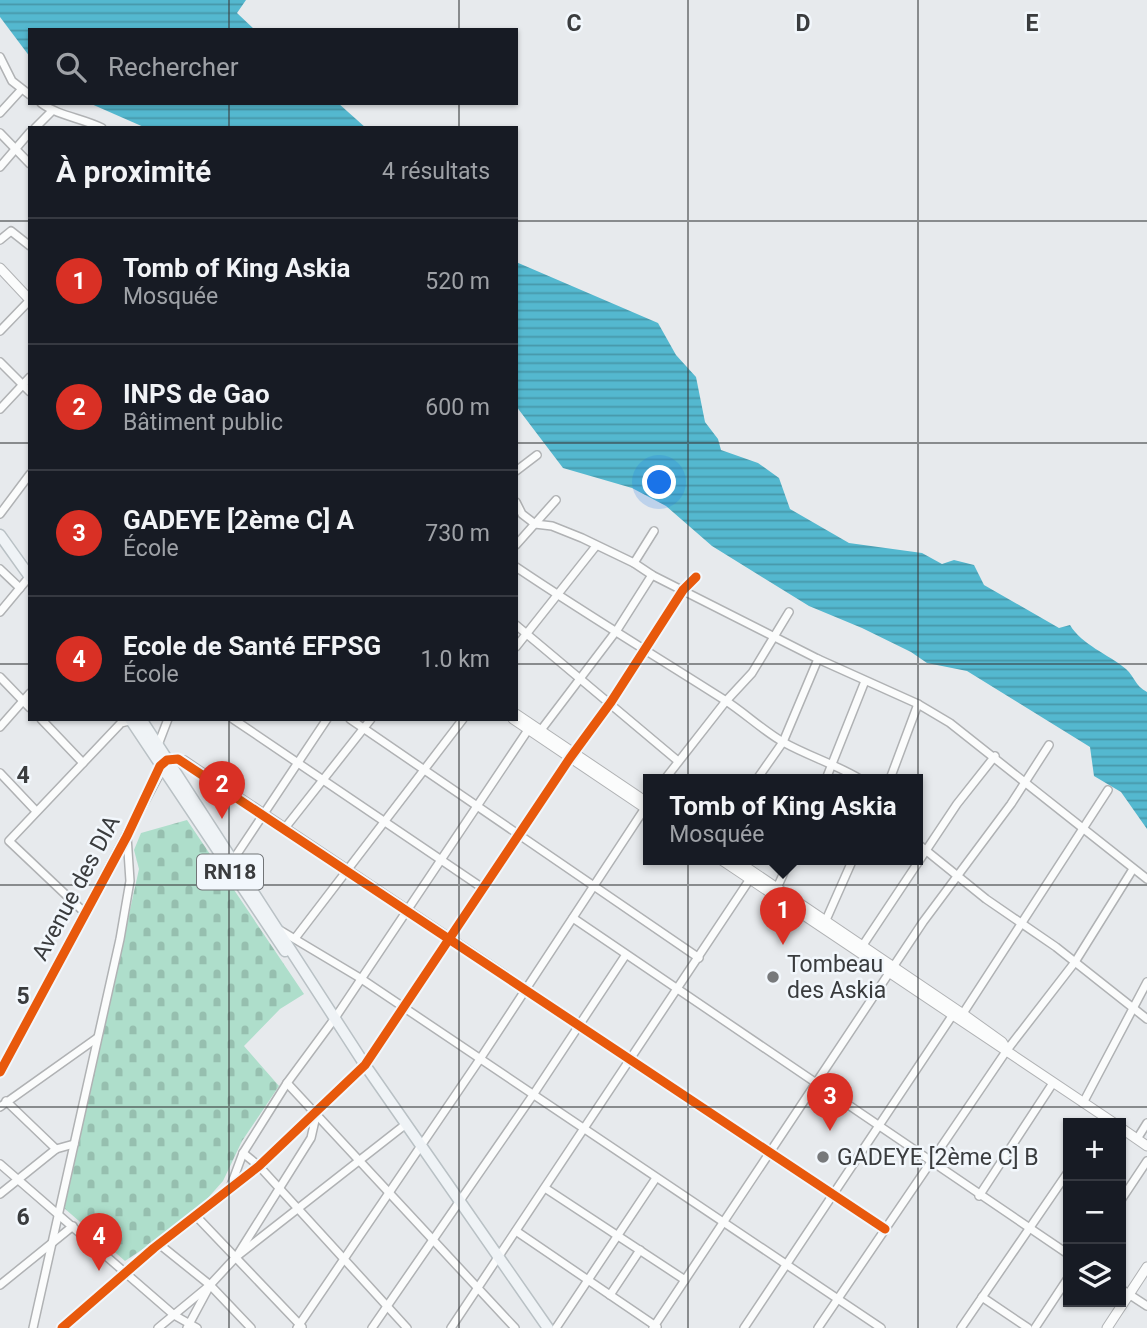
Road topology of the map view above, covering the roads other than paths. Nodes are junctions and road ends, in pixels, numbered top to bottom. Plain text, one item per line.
1 (0, 57) edge
2 (21, 90) junction
3 (28, 94) edge
4 (44, 105) edge
5 (52, 111) junction
6 (0, 113) edge
7 (37, 126) edge
8 (98, 126) edge
9 (0, 133) edge
10 (28, 134) edge
11 (13, 148) junction
12 (28, 162) edge
13 (0, 167) edge
14 (0, 240) edge
15 (28, 244) edge
16 (0, 268) edge
17 (28, 298) edge
18 (28, 302) edge
19 (0, 331) edge
20 (0, 362) edge
21 (28, 379) edge
22 (23, 384) junction
23 (28, 390) edge
24 (0, 409) edge
25 (537, 455) dead end
26 (518, 469) edge
27 (28, 477) edge
28 (556, 500) dead end
29 (518, 506) edge
30 (0, 514) edge
31 (535, 524) junction
32 (654, 531) dead end
33 (0, 535) edge
34 (518, 542) edge
35 (596, 546) junction
36 (635, 563) junction
37 (518, 568) edge
38 (0, 569) edge
39 (28, 573) edge
40 (652, 575) junction
41 (696, 577) dead end
42 (28, 578) edge
43 (20, 588) junction
44 (683, 590) junction
45 (559, 593) junction
46 (0, 612) edge
47 (789, 612) dead end
48 (518, 627) edge
49 (617, 630) junction
50 (526, 633) junction
51 (773, 635) junction
52 (518, 644) edge
53 (643, 652) junction
54 (818, 659) junction
55 (0, 677) edge
56 (580, 677) junction
57 (865, 681) junction
58 (28, 695) edge
59 (23, 701) junction
60 (726, 701) junction
61 (611, 702) junction
62 (918, 704) junction
63 (28, 706) edge
64 (518, 716) edge
65 (43, 721) edge
66 (129, 721) edge
67 (131, 721) edge
68 (131, 721) edge
69 (166, 721) edge
70 (236, 721) edge
71 (326, 721) edge
72 (353, 721) edge
73 (369, 721) edge
74 (462, 721) edge
75 (517, 721) edge
76 (0, 727) edge
77 (529, 727) junction
78 (363, 728) junction
79 (541, 730) junction
80 (783, 742) junction
81 (1049, 744) dead end
82 (158, 745) junction
83 (571, 755) junction
84 (995, 756) junction
85 (678, 761) junction
86 (83, 763) junction
87 (164, 763) junction
88 (298, 763) junction
89 (833, 763) junction
90 (424, 772) junction
91 (0, 773) edge
92 (669, 774) edge
93 (761, 774) edge
94 (828, 774) edge
95 (852, 774) edge
96 (892, 774) edge
97 (320, 780) junction
98 (1026, 781) junction
99 (1108, 790) dead end
100 (643, 803) edge
101 (476, 807) junction
102 (36, 811) junction
103 (643, 812) edge
104 (264, 814) junction
105 (385, 822) junction
106 (285, 828) junction
107 (1083, 828) junction
108 (127, 836) junction
109 (520, 837) junction
110 (923, 848) edge
111 (926, 850) junction
112 (923, 855) edge
113 (440, 859) junction
114 (233, 860) junction
115 (730, 865) edge
116 (740, 865) edge
117 (787, 865) edge
118 (850, 865) edge
119 (916, 865) edge
120 (1133, 869) junction
121 (348, 871) junction
122 (957, 874) junction
123 (752, 877) junction
124 (1147, 878) edge
125 (594, 887) junction
126 (777, 888) junction
127 (484, 889) junction
128 (406, 910) junction
129 (84, 912) junction
130 (573, 918) junction
131 (826, 920) junction
132 (1023, 926) junction
133 (278, 929) junction
134 (296, 937) junction
135 (450, 939) junction
136 (863, 945) junction
137 (625, 956) junction
138 (699, 958) junction
139 (1075, 962) junction
140 (893, 971) junction
141 (360, 978) junction
142 (1147, 982) edge
143 (526, 990) junction
144 (677, 992) junction
145 (404, 1008) junction
146 (1134, 1010) junction
147 (957, 1015) junction
148 (335, 1018) junction
149 (1147, 1019) edge
150 (578, 1027) junction
151 (97, 1038) junction
152 (1007, 1051) junction
153 (480, 1059) junction
154 (630, 1061) junction
155 (365, 1065) junction
156 (0, 1072) edge
157 (287, 1083) junction
158 (1053, 1083) junction
159 (815, 1085) junction
160 (533, 1096) junction
161 (1083, 1103) junction
162 (3, 1104) edge
163 (316, 1115) junction
164 (1101, 1118) edge
165 (1147, 1123) edge
166 (406, 1124) junction
167 (878, 1127) junction
168 (584, 1129) junction
169 (1126, 1131) edge
170 (1137, 1139) junction
171 (74, 1144) junction
172 (420, 1145) junction
173 (1147, 1146) edge
174 (56, 1149) junction
175 (243, 1153) junction
176 (769, 1154) junction
177 (359, 1161) junction
178 (1147, 1161) edge
179 (932, 1163) junction
180 (0, 1164) edge
181 (259, 1166) junction
182 (656, 1178) junction
183 (1063, 1179) edge
184 (18, 1180) junction
185 (545, 1188) junction
186 (230, 1189) junction
187 (279, 1189) junction
188 (1126, 1192) edge
189 (388, 1193) junction
190 (0, 1194) edge
191 (833, 1195) junction
192 (979, 1196) junction
193 (460, 1201) junction
194 (298, 1210) junction
195 (58, 1214) junction
196 (196, 1216) junction
197 (723, 1223) junction
198 (73, 1226) junction
199 (884, 1229) junction
200 (1029, 1230) junction
201 (516, 1231) junction
202 (618, 1235) junction
203 (433, 1240) junction
204 (159, 1244) junction
205 (49, 1246) junction
206 (640, 1250) junction
207 (1063, 1251) edge
208 (499, 1257) junction
209 (236, 1258) junction
210 (343, 1259) junction
211 (786, 1265) junction
212 (1147, 1267) edge
213 (128, 1272) junction
214 (685, 1280) junction
215 (587, 1281) junction
216 (0, 1284) edge
217 (210, 1286) junction
218 (1063, 1286) edge
219 (477, 1289) junction
220 (1126, 1290) edge
221 (1126, 1292) edge
222 (610, 1295) junction
223 (982, 1297) junction
224 (838, 1298) junction
225 (387, 1306) junction
226 (1117, 1307) edge
227 (1147, 1307) edge
228 (174, 1315) junction
229 (192, 1326) edge
230 (300, 1327) edge
231 (655, 1327) edge
232 (33, 1328) edge
233 (62, 1328) edge
234 (158, 1328) edge
235 (251, 1328) edge
236 (372, 1328) edge
237 (407, 1328) edge
238 (451, 1328) edge
239 (515, 1328) edge
240 (548, 1328) edge
241 (556, 1328) edge
242 (744, 1328) edge
243 (818, 1328) edge
244 (881, 1328) edge
245 (961, 1328) edge
246 (1028, 1328) edge
247 (1035, 1328) edge
248 (1107, 1328) edge

1 - 2 street
2 - 3 street
2 - 6 street
4 - 5 street
5 - 7 street
5 - 8 street
9 - 11 street
10 - 11 street
11 - 12 street
11 - 13 street
14 - 15 street
16 - 17 street
18 - 19 street
20 - 22 street
21 - 22 street
22 - 23 street
22 - 24 street
25 - 26 street
27 - 30 street
28 - 31 street
29 - 31 street
31 - 34 street
31 - 35 street
32 - 36 street
33 - 39 main road
35 - 36 street
35 - 45 street
36 - 40 street
37 - 45 street
38 - 43 street
40 - 44 street
40 - 49 street
41 - 44 street
42 - 43 street
43 - 46 street
44 - 51 street
44 - 53 street
45 - 49 street
45 - 50 street
47 - 51 street
48 - 50 street
49 - 53 street
49 - 56 street
50 - 52 street
50 - 56 street
51 - 54 street
51 - 60 street
53 - 60 street
53 - 61 street
54 - 57 street
54 - 80 street
55 - 59 street
56 - 61 street
56 - 79 street
57 - 62 street
57 - 89 street
58 - 59 street
59 - 63 street
59 - 76 street
60 - 80 street
60 - 85 street
61 - 83 street
61 - 85 street
62 - 84 street
62 - 96 street
64 - 77 street
65 - 86 street
66 - 86 street
67 - 82 main road, RN18
68 - 87 main road, RN18
69 - 82 street
70 - 88 street
71 - 88 street
72 - 78 street
73 - 78 street
74 - 90 street
75 - 77 street
77 - 79 street
77 - 83 street
77 - 101 street
78 - 90 street
78 - 97 street
79 - 83 street
80 - 89 street
80 - 93 street
81 - 98 street
82 - 87 main road, RN18
83 - 100 street
83 - 109 street
84 - 98 street
84 - 111 street
85 - 92 street
86 - 102 street
87 - 104 street
87 - 108 street, Avenue des DIA
87 - 114 main road, RN18
87 - 148 main road, RN18
88 - 97 street
88 - 104 street
89 - 94 street
89 - 95 street
90 - 101 street
90 - 105 street
91 - 102 street
97 - 105 street
97 - 106 street
98 - 107 street
98 - 122 street
99 - 107 street
101 - 109 street
101 - 113 street
102 - 129 street
103 - 125 street
104 - 106 street
104 - 114 street
105 - 113 street
105 - 121 street
106 - 121 street
107 - 120 street
107 - 132 street
108 - 129 street, Avenue des DIA
108 - 151 street
109 - 125 street
109 - 127 street
110 - 111 street
111 - 112 street
111 - 122 street
113 - 127 street
113 - 128 street
114 - 133 main road, RN18
115 - 123 street
116 - 123 street
117 - 126 street
118 - 131 street
119 - 136 street
120 - 124 street
120 - 139 street
121 - 128 street
121 - 134 street
122 - 132 street
122 - 140 street
123 - 126 street
123 - 138 street
123 - 140 street
125 - 130 street
125 - 138 street
126 - 131 street
127 - 135 street
128 - 135 street
128 - 141 street
129 - 156 street, Avenue des DIA
130 - 137 street
130 - 143 street
131 - 136 street
132 - 139 street
132 - 147 street
133 - 134 street
133 - 148 main road, RN18
134 - 141 street
135 - 143 street
135 - 145 street
136 - 140 street
137 - 144 street
137 - 150 street
138 - 144 street
139 - 146 street
139 - 152 street
140 - 147 street
140 - 159 street
141 - 145 street
141 - 148 street
142 - 146 street
143 - 150 street
143 - 153 street
144 - 154 street
144 - 159 street
145 - 153 street
145 - 155 street
146 - 149 street
146 - 161 street
147 - 152 street
147 - 167 street
148 - 155 main road, RN18
148 - 157 street
150 - 154 street
150 - 160 street
151 - 162 street
151 - 171 street
152 - 158 street
152 - 179 street
153 - 160 street
153 - 172 street
154 - 168 street
154 - 176 street
155 - 163 street
155 - 166 main road, RN18
157 - 163 street
157 - 175 street
158 - 161 street
158 - 192 street
159 - 167 street
159 - 176 street
160 - 168 street
160 - 193 street
161 - 164 street
162 - 174 street
163 - 177 street
163 - 181 street
163 - 187 street
165 - 170 street
166 - 172 main road, RN18
166 - 177 street
167 - 179 street
167 - 191 street
168 - 182 street
168 - 185 street
169 - 170 street
170 - 173 street
171 - 174 street
171 - 195 street
172 - 189 street
172 - 193 main road, RN18
174 - 184 street
175 - 181 street
175 - 186 street
176 - 191 street
176 - 197 street
177 - 189 street
177 - 194 street
178 - 188 street
179 - 192 street
179 - 199 street
180 - 184 street
181 - 186 street
181 - 187 street
182 - 197 street
182 - 202 street
183 - 200 street
184 - 190 street
184 - 195 street
185 - 201 street
185 - 202 street
186 - 196 street
187 - 194 street
187 - 209 street
189 - 203 street
189 - 210 street
191 - 199 street
191 - 211 street
192 - 200 street
193 - 203 street
193 - 208 main road, RN18
194 - 209 street
194 - 210 street
195 - 198 street
195 - 205 street
196 - 204 street
196 - 209 street
197 - 211 street
197 - 214 street
198 - 205 street
198 - 213 street
199 - 224 street
200 - 207 street
200 - 223 street
201 - 208 street
201 - 215 street
202 - 206 street
202 - 215 street
203 - 219 street
203 - 225 street
204 - 213 street
204 - 217 street
205 - 216 street
205 - 232 street
206 - 214 street
206 - 222 street
208 - 219 street
208 - 240 main road, RN18
209 - 217 street
209 - 230 street
210 - 225 street
210 - 230 street
211 - 224 street
211 - 242 street
212 - 220 street
213 - 228 street
213 - 233 street
214 - 231 street
215 - 222 street
215 - 241 street
217 - 228 street
217 - 229 street
217 - 235 street
218 - 247 street
219 - 238 street
219 - 239 street
221 - 227 street
222 - 231 street
223 - 245 street
223 - 246 street
224 - 243 street
224 - 244 street
225 - 236 street
225 - 237 street
226 - 248 street
228 - 229 street
228 - 234 street

